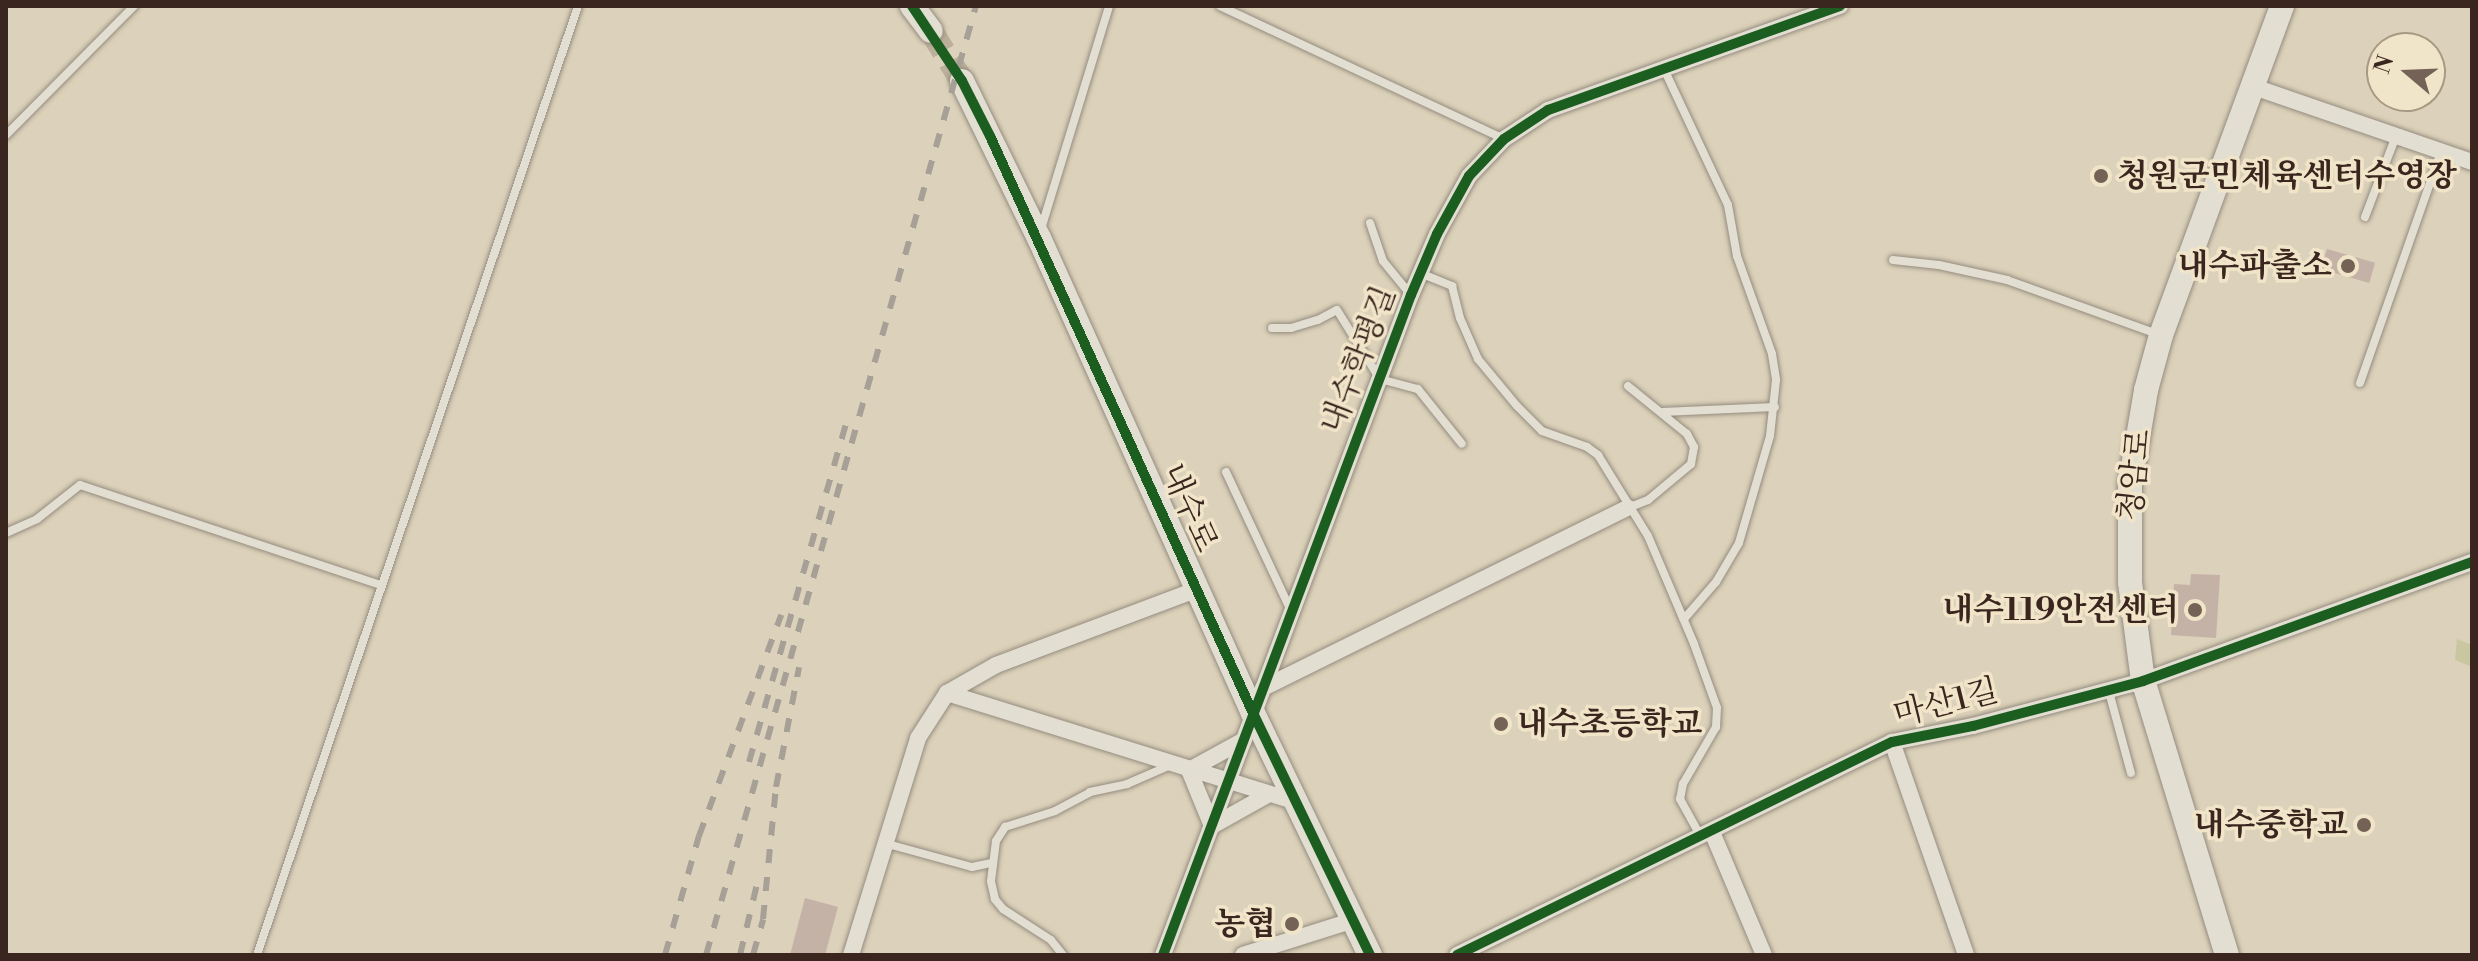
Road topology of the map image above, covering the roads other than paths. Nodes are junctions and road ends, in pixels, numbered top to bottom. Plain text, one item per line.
1 (134, 6) edge
2 (578, 6) edge
3 (912, 6) edge
4 (1109, 6) edge
5 (1220, 6) edge
6 (1840, 6) edge
7 (2282, 6) edge
8 (931, 31) tunnel mouth
9 (1664, 69) junction
10 (962, 81) tunnel mouth
11 (2254, 87) junction
12 (6, 135) edge
13 (2396, 136) junction
14 (1504, 139) junction
15 (2441, 151) junction
16 (2472, 162) edge
17 (2365, 217) dead end
18 (1370, 223) dead end
19 (1039, 238) junction
20 (1893, 260) dead end
21 (1419, 273) junction
22 (1411, 295) junction
23 (1272, 328) dead end
24 (2161, 335) junction
25 (1380, 379) junction
26 (2360, 383) dead end
27 (1628, 386) dead end
28 (1775, 407) junction
29 (1662, 412) junction
30 (1462, 444) dead end
31 (1226, 472) dead end
32 (1628, 508) junction
33 (6, 533) edge
34 (2472, 562) edge
35 (380, 585) junction
36 (1198, 589) junction
37 (1291, 611) junction
38 (1684, 619) junction
39 (2143, 681) junction
40 (1263, 688) junction
41 (2108, 688) junction
42 (947, 693) junction
43 (1253, 713) junction
44 (1244, 740) junction
45 (1892, 742) junction
46 (1171, 764) junction
47 (1189, 770) junction
48 (2131, 773) dead end
49 (1229, 782) junction
50 (1269, 794) junction
51 (1297, 802) junction
52 (1212, 826) junction
53 (1707, 835) junction
54 (884, 843) junction
55 (991, 863) junction
56 (1354, 920) junction
57 (257, 955) edge
58 (851, 955) edge
59 (1063, 955) edge
60 (1163, 955) edge
61 (1243, 955) edge
62 (1370, 955) edge
63 (1457, 955) edge
64 (1764, 955) edge
65 (1966, 955) edge
66 (2227, 955) edge

1 - 12 lane
2 - 35 lane
3 - 8 street
4 - 19 lane
5 - 14 lane
6 - 9 street, 내수학평길
7 - 11 street, 청암로
9 - 14 street, 내수학평길
9 - 28 lane
10 - 19 street, 내수로
11 - 13 street
11 - 24 street, 청암로
13 - 15 street
13 - 17 lane
14 - 21 street, 내수학평길
15 - 16 street
15 - 26 lane
18 - 22 lane
19 - 36 street, 내수로
20 - 24 lane
21 - 22 street, 내수학평길
21 - 32 lane, 내수학평길
22 - 25 street, 내수학평길
23 - 25 lane
24 - 39 street, 청암로
25 - 30 lane
25 - 37 street, 내수학평길
27 - 29 lane
28 - 29 lane
28 - 38 lane
29 - 32 lane
31 - 37 lane
32 - 38 lane
32 - 40 street
33 - 35 lane
34 - 39 street, 마산1길
35 - 57 lane
36 - 42 street, 내수로
36 - 43 street, 내수로
37 - 40 street, 내수학평길
38 - 53 lane
39 - 41 street, 마산1길
39 - 66 street, 청암로
40 - 43 street, 내수학평길
41 - 45 street, 마산1길
41 - 48 lane
42 - 46 street
42 - 54 street
43 - 44 street, 내수학평길
43 - 51 street, 내수로
44 - 47 street
44 - 49 street, 내수학평길
45 - 53 street, 마산1길
45 - 65 street
46 - 47 street
46 - 55 lane
47 - 49 street
47 - 52 street
49 - 50 street
49 - 52 street, 내수학평길
50 - 51 street
50 - 52 street
51 - 56 street, 내수로
52 - 60 street, 내수학평길
53 - 63 street, 마산1길
53 - 64 street
54 - 55 lane
54 - 58 street
55 - 59 lane
56 - 61 street
56 - 62 street, 내수로

